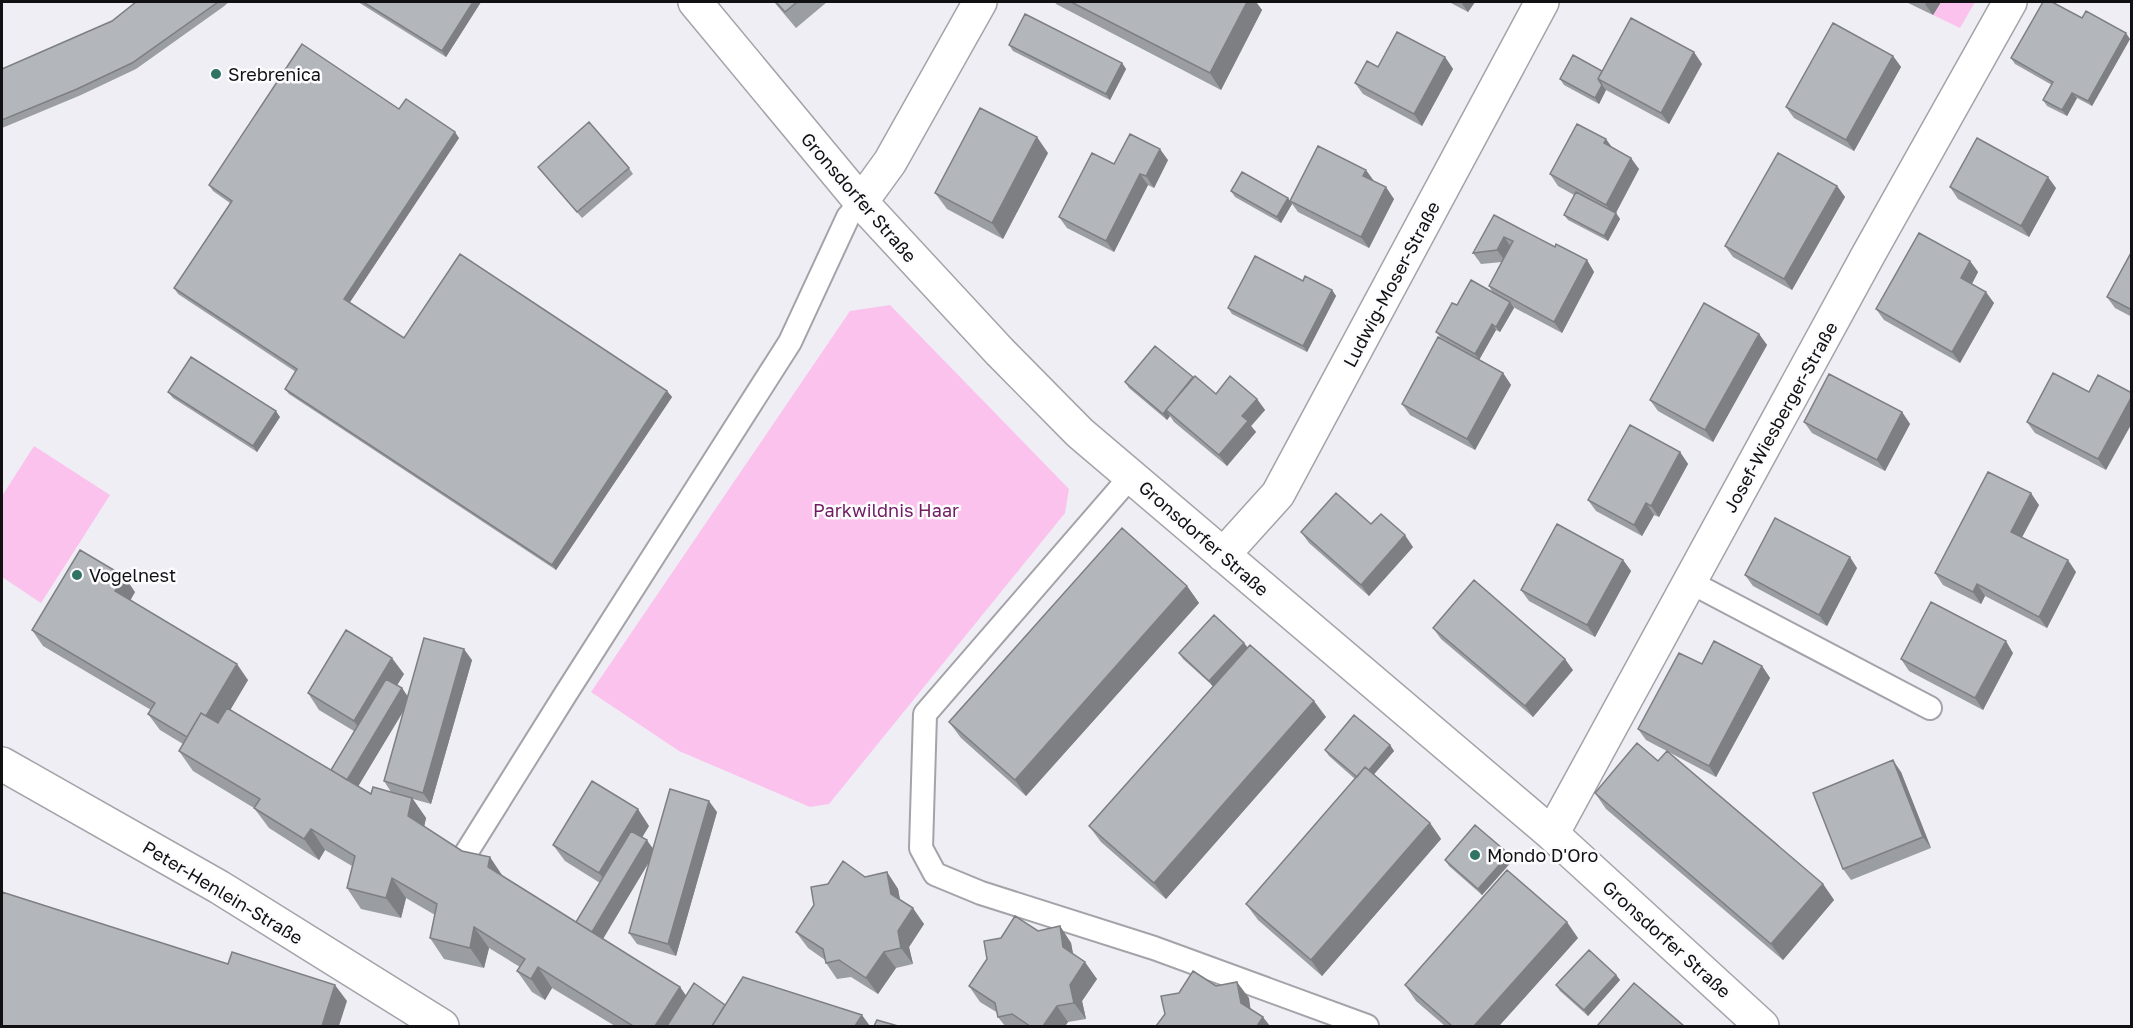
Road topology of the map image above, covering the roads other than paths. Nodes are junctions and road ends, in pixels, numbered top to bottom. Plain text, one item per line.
1 (695, 2) edge
2 (980, 2) edge
3 (1542, 2) edge
4 (2010, 2) edge
5 (861, 202) junction
6 (1131, 476) junction
7 (1223, 555) junction
8 (1690, 582) junction
9 (1930, 708) dead end
10 (2, 764) edge
11 (1552, 834) junction
12 (463, 858) edge
13 (442, 1026) edge
14 (1367, 1026) edge
15 (1762, 1026) edge

1 - 5 street, Gronsdorfer Straße
2 - 5 street
3 - 7 street, Ludwig-Moser-Straße
4 - 8 street, Josef-Wiesberger-Straße
5 - 6 street, Gronsdorfer Straße
5 - 12 lane
6 - 7 street, Gronsdorfer Straße
6 - 14 lane
7 - 11 street, Gronsdorfer Straße
8 - 9 lane
8 - 11 street, Josef-Wiesberger-Straße
10 - 13 street, Peter-Henlein-Straße
11 - 15 street, Gronsdorfer Straße

